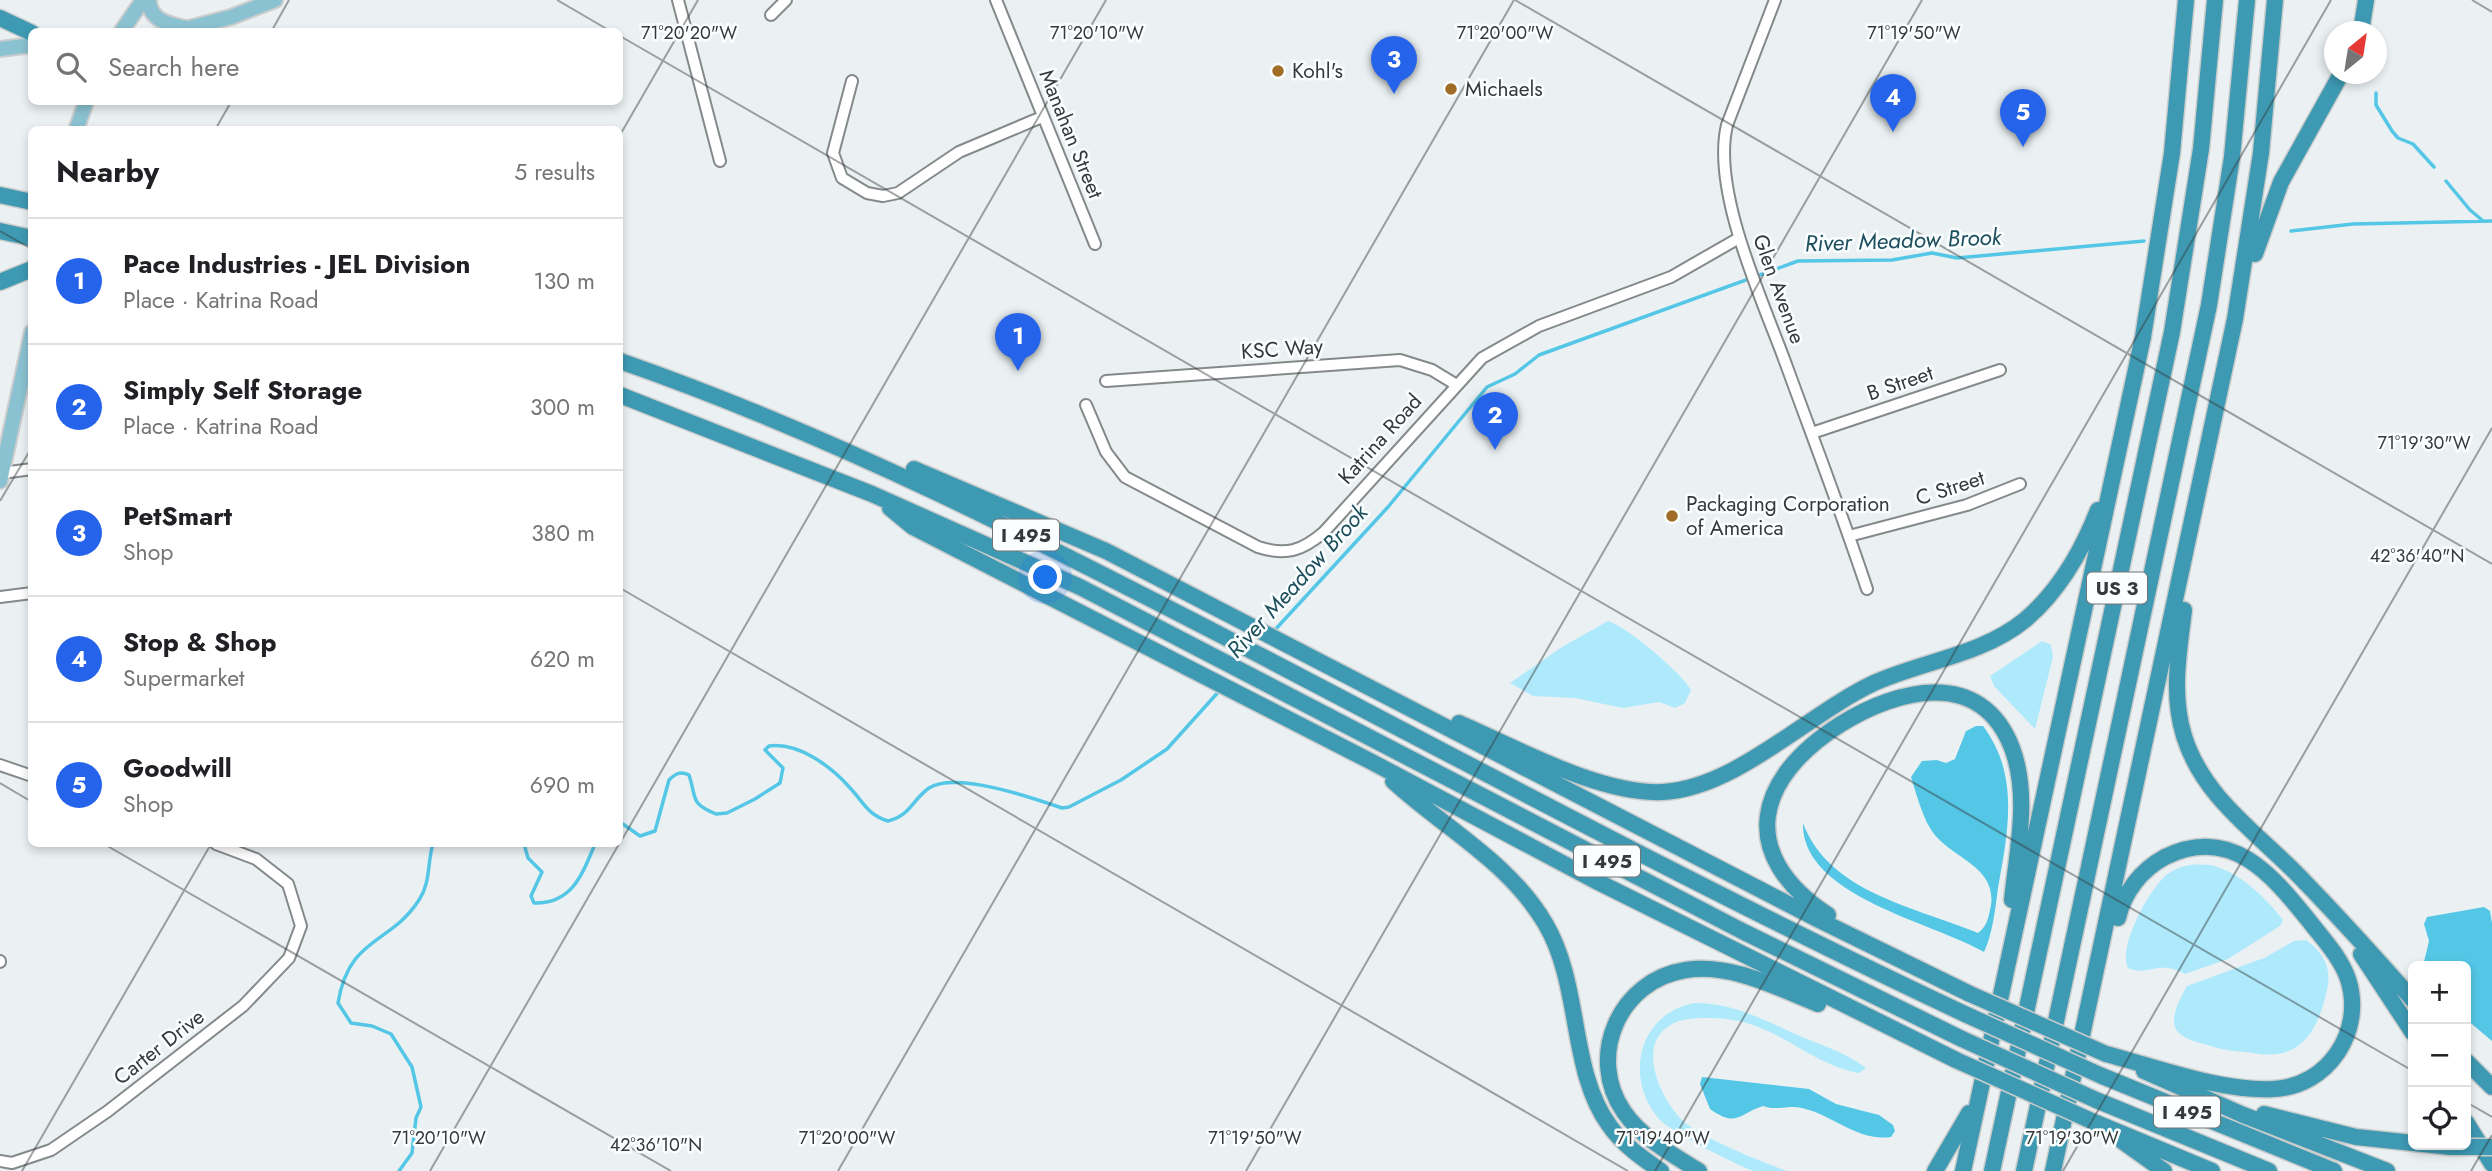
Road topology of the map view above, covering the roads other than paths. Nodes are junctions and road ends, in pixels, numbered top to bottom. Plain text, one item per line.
1 (143, 0) edge
2 (149, 0) edge
3 (275, 0) edge
4 (678, 0) edge
5 (786, 0) edge
6 (996, 0) edge
7 (1775, 0) edge
8 (2186, 0) edge
9 (2366, 0) edge
10 (2215, 1) edge
11 (2247, 1) edge
12 (2275, 2) edge
13 (771, 15) dead end
14 (0, 18) edge
15 (2363, 21) edge
16 (124, 28) edge
17 (188, 28) edge
18 (194, 28) edge
19 (28, 31) edge
20 (28, 46) edge
21 (0, 50) edge
22 (28, 51) edge
23 (852, 81) dead end
24 (2337, 84) edge
25 (84, 105) edge
26 (1042, 117) junction
27 (77, 126) edge
28 (720, 161) dead end
29 (0, 195) edge
30 (28, 201) edge
31 (0, 231) edge
32 (28, 237) edge
33 (1739, 238) junction
34 (1095, 244) dead end
35 (24, 271) edge
36 (0, 282) edge
37 (2235, 319) junction
38 (28, 351) edge
39 (623, 361) edge
40 (2000, 370) dead end
41 (1106, 381) dead end
42 (1455, 384) junction
43 (623, 396) edge
44 (1086, 405) dead end
45 (809, 433) junction
46 (1812, 433) junction
47 (2118, 448) junction
48 (28, 470) edge
49 (1, 477) edge
50 (2020, 484) dead end
51 (872, 494) junction
52 (2197, 502) junction
53 (1849, 536) junction
54 (1867, 589) dead end
55 (28, 594) edge
56 (0, 597) edge
57 (1345, 674) junction
58 (1370, 761) junction
59 (0, 765) edge
60 (28, 775) edge
61 (224, 847) edge
62 (2312, 890) junction
63 (2102, 952) junction
64 (1910, 964) junction
65 (2001, 993) junction
66 (2408, 995) edge
67 (2408, 1025) edge
68 (2106, 1054) junction
69 (1956, 1060) junction
70 (2471, 1065) edge
71 (2168, 1082) junction
72 (1981, 1085) junction
73 (2492, 1087) edge
74 (2094, 1122) junction
75 (2063, 1123) junction
76 (2471, 1130) edge
77 (2492, 1147) edge
78 (0, 1161) edge
79 (2492, 1164) edge
80 (1661, 1171) edge
81 (1699, 1171) edge
82 (1935, 1171) edge
83 (1963, 1171) edge
84 (1992, 1171) edge
85 (2024, 1171) edge
86 (2053, 1171) edge
87 (2058, 1171) edge
88 (2164, 1171) edge
89 (2212, 1171) edge
90 (2269, 1171) edge
91 (2334, 1171) edge
92 (2388, 1171) edge

1 - 16 main road
2 - 17 main road
3 - 18 main road
4 - 28 street
5 - 13 street
6 - 26 street, Manahan Street
7 - 33 street, Glen Avenue
8 - 47 highway
9 - 15 highway
10 - 84 highway, US 3
11 - 85 highway, US 3
12 - 37 highway
14 - 19 highway
20 - 21 main road
21 - 22 main road
23 - 26 street
24 - 37 highway
25 - 27 main road
26 - 34 street, Manahan Street
29 - 30 highway
31 - 32 highway
33 - 42 street, Katrina Road
33 - 46 street, Glen Avenue
35 - 36 highway
37 - 52 highway
38 - 49 main road
39 - 45 highway, I 495
40 - 46 street, B Street
41 - 42 street, KSC Way
42 - 44 street, Katrina Road
43 - 51 highway, I 495
45 - 57 highway
45 - 91 highway, I 495, bridge
46 - 53 street, Glen Avenue
47 - 57 highway
47 - 65 highway
48 - 49 street
50 - 53 street, C Street
51 - 58 highway
51 - 90 highway, I 495, bridge
52 - 62 highway
52 - 63 highway
53 - 54 street, Glen Avenue
55 - 56 street
57 - 64 highway
58 - 69 highway
58 - 80 highway
59 - 60 street
61 - 78 street, Carter Drive
62 - 66 highway
62 - 67 highway
63 - 68 highway
63 - 75 highway
64 - 65 highway
64 - 68 highway, bridge
65 - 72 highway
68 - 71 highway
69 - 74 highway, bridge
69 - 81 highway
70 - 73 highway
71 - 77 highway, bridge
71 - 92 highway
72 - 82 highway
72 - 83 highway
74 - 88 highway
74 - 89 highway
75 - 86 highway
75 - 87 highway
76 - 79 highway

